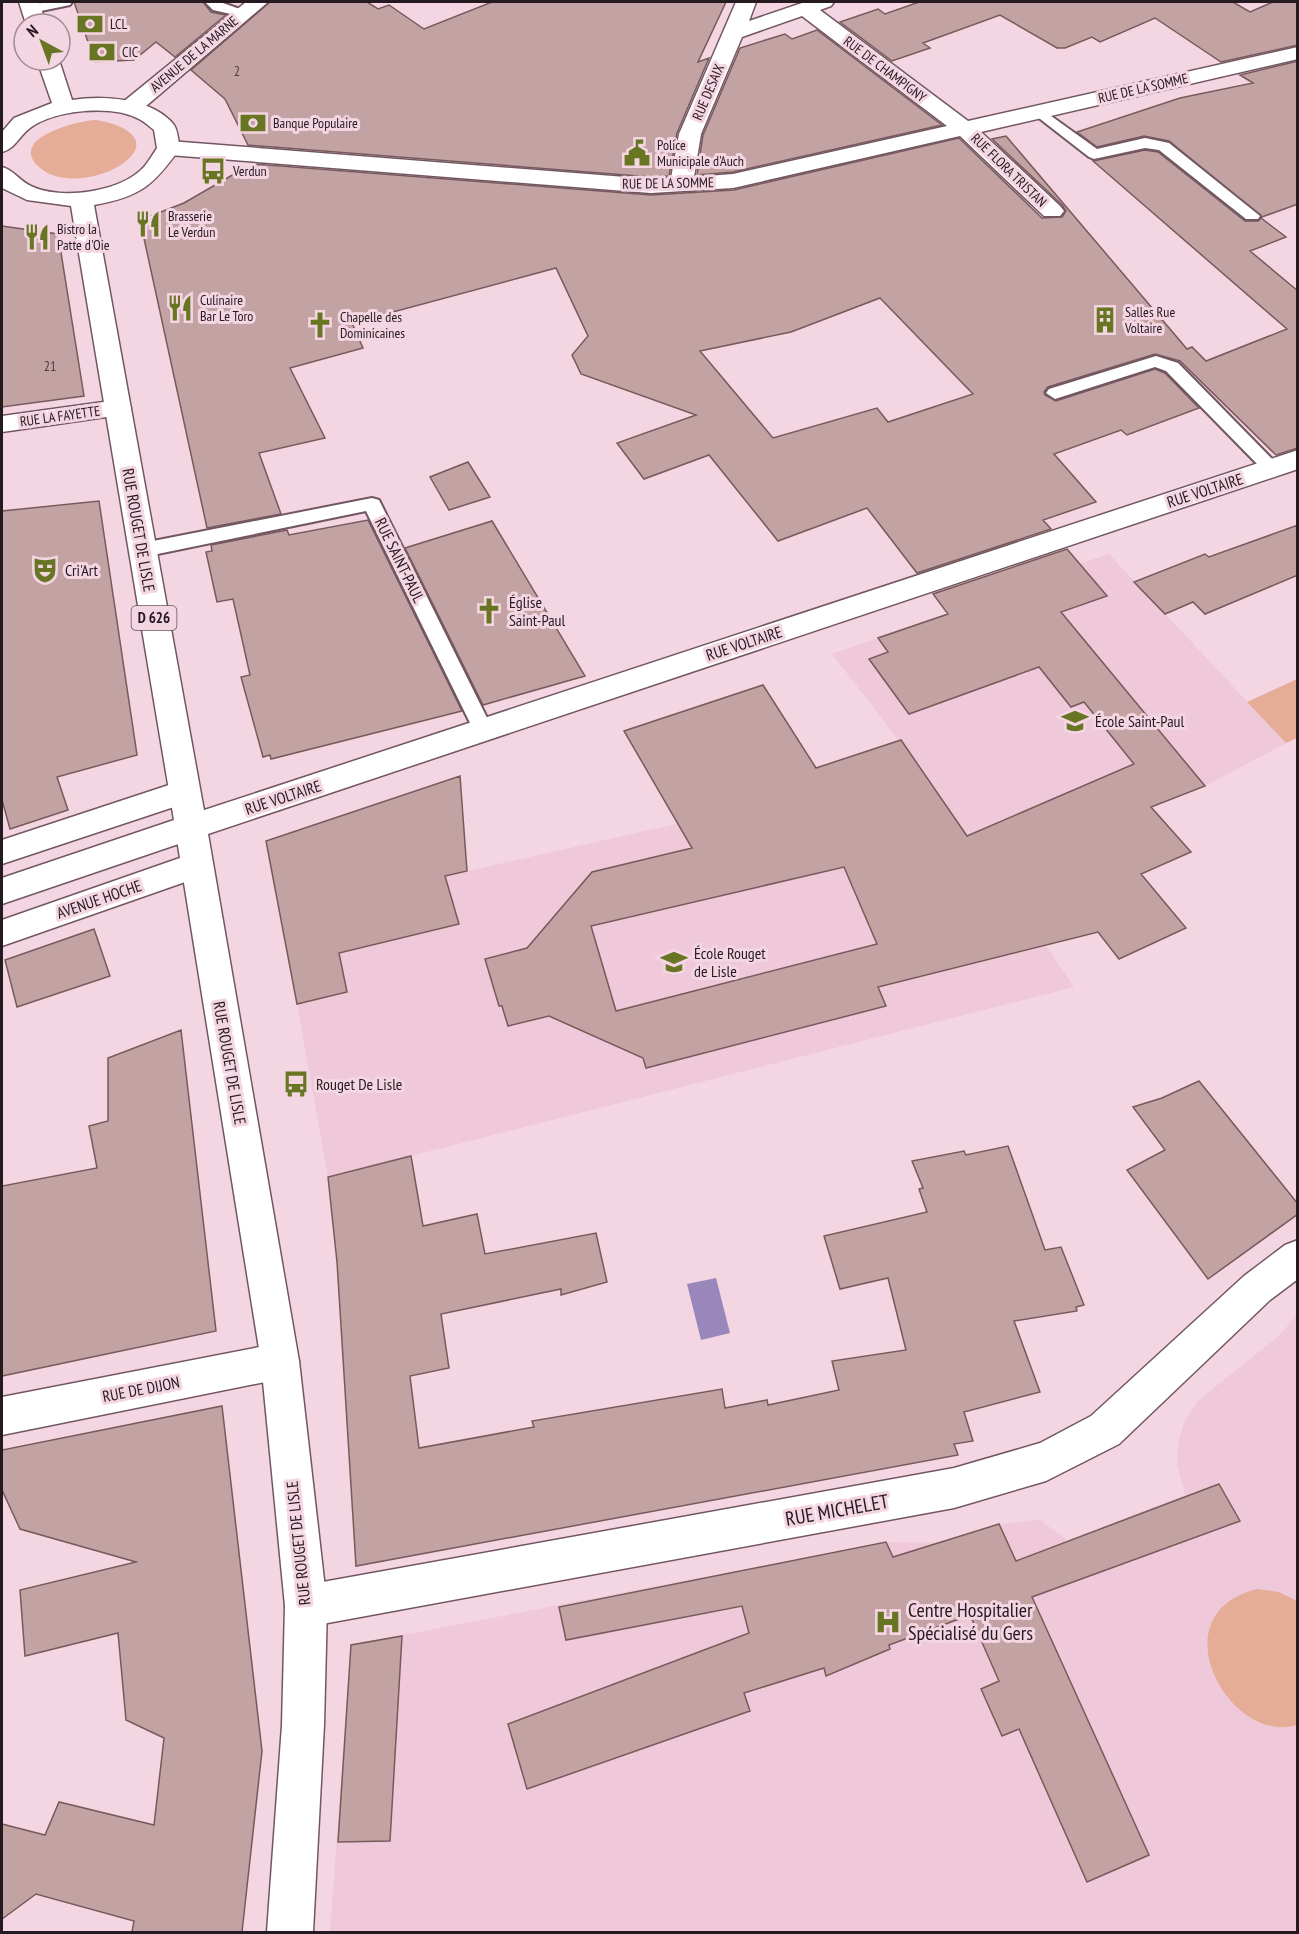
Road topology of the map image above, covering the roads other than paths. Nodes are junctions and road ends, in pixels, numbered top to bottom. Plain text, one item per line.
1 (65, 2) edge
2 (212, 2) edge
3 (746, 2) edge
4 (814, 5) edge
5 (251, 7) edge
6 (32, 12) edge
7 (732, 33) junction
8 (1298, 53) edge
9 (52, 72) edge
10 (64, 107) junction
11 (131, 107) junction
12 (1040, 112) junction
13 (965, 129) junction
14 (2, 145) edge
15 (169, 148) junction
16 (2, 174) edge
17 (681, 186) junction
18 (81, 199) junction
19 (1052, 211) dead end
20 (1252, 216) dead end
21 (1055, 393) dead end
22 (118, 408) junction
23 (2, 424) edge
24 (1298, 459) edge
25 (1271, 468) junction
26 (143, 550) junction
27 (483, 730) junction
28 (184, 792) junction
29 (191, 827) junction
30 (2, 852) edge
31 (197, 865) junction
32 (2, 891) edge
33 (2, 933) edge
34 (1298, 1257) edge
35 (280, 1361) junction
36 (2, 1416) edge
37 (306, 1606) junction
38 (290, 1932) edge

1 - 6 lane
2 - 5 lane
3 - 7 street, RUE DESAIX
4 - 7 street
4 - 13 street, RUE DE CHAMPIGNY
5 - 11 street, AVENUE DE LA MARNE
7 - 17 street, RUE DESAIX
8 - 12 street, RUE DE LA SOMME
9 - 10 street
10 - 11 street
10 - 14 street
11 - 15 street
12 - 13 street, RUE DE LA SOMME
12 - 20 lane
13 - 17 street, RUE DE LA SOMME
13 - 19 street, RUE FLORA TRISTAN
15 - 17 street, RUE DE LA SOMME
15 - 18 street
16 - 18 street
18 - 22 street, RUE ROUGET DE LISLE / D 626
21 - 25 lane
22 - 23 street, RUE LA FAYETTE
22 - 26 street, RUE ROUGET DE LISLE / D 626
24 - 25 street, RUE VOLTAIRE
25 - 27 street, RUE VOLTAIRE
26 - 27 lane, RUE SAINT-PAUL
26 - 28 street, RUE ROUGET DE LISLE / D 626
27 - 29 street, RUE VOLTAIRE
28 - 29 street, RUE ROUGET DE LISLE / D 626
28 - 30 street
29 - 31 street, RUE ROUGET DE LISLE / D 626
29 - 32 street
31 - 33 street, AVENUE HOCHE
31 - 35 street, RUE ROUGET DE LISLE / D 626
34 - 37 street, RUE MICHELET
35 - 36 street, RUE DE DIJON
35 - 37 street, RUE ROUGET DE LISLE / D 626
37 - 38 street, RUE ROUGET DE LISLE / D 626

